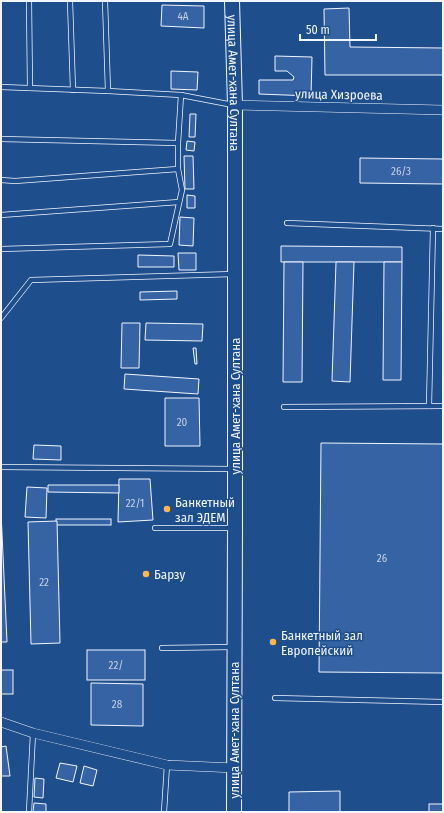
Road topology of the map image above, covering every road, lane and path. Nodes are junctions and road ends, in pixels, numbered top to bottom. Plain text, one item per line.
1 (29, 1) edge
2 (70, 1) edge
3 (105, 1) edge
4 (232, 1) edge
5 (1, 87) edge
6 (30, 88) junction
7 (73, 90) junction
8 (108, 91) junction
9 (181, 95) junction
10 (235, 105) junction
11 (443, 110) edge
12 (1, 139) edge
13 (178, 143) junction
14 (178, 169) junction
15 (1, 180) edge
16 (179, 202) junction
17 (1, 215) edge
18 (287, 223) dead end
19 (433, 228) junction
20 (443, 229) edge
21 (1, 248) edge
22 (235, 274) junction
23 (1, 318) edge
24 (429, 406) junction
25 (443, 406) edge
26 (284, 407) dead end
27 (1, 467) edge
28 (235, 469) junction
29 (155, 528) dead end
30 (235, 528) junction
31 (235, 647) junction
32 (162, 648) dead end
33 (274, 698) dead end
34 (443, 702) edge
35 (1, 722) edge
36 (33, 733) junction
37 (167, 765) junction
38 (235, 768) junction
39 (29, 812) edge
40 (164, 812) edge
41 (234, 812) edge

1 - 6 lane
2 - 7 lane
3 - 8 lane
4 - 10 main road, улица Амет-хана Султана
5 - 6 lane
6 - 7 lane
7 - 8 lane
8 - 9 lane
9 - 10 lane
9 - 13 lane
10 - 11 street, улица Хизроева
10 - 22 main road, улица Амет-хана Султана
12 - 13 lane
13 - 14 lane
14 - 15 lane
14 - 16 lane
16 - 17 lane
16 - 21 lane
18 - 19 lane
19 - 20 lane
19 - 24 lane
22 - 23 lane
22 - 28 main road, улица Амет-хана Султана
24 - 25 lane
24 - 26 lane
27 - 28 lane
28 - 30 main road, улица Амет-хана Султана
29 - 30 lane
30 - 31 main road, улица Амет-хана Султана
31 - 32 lane
31 - 38 main road, улица Амет-хана Султана
33 - 34 lane
35 - 36 street
36 - 37 street
36 - 39 lane
37 - 38 street
37 - 40 lane
38 - 41 main road, улица Амет-хана Султана

